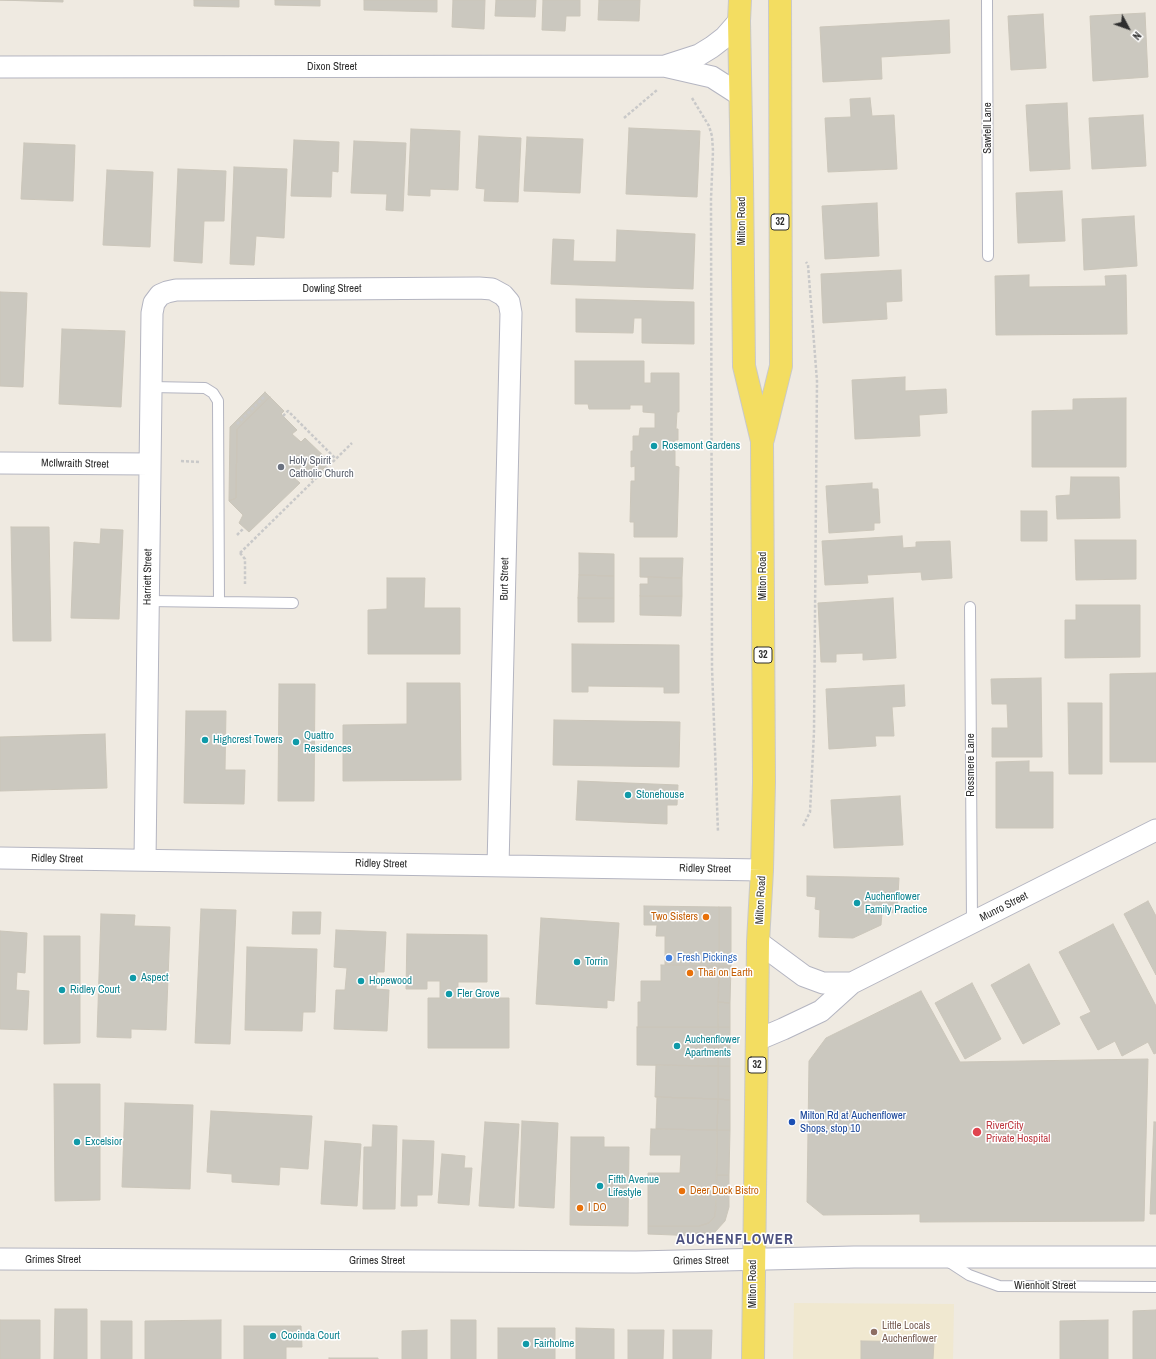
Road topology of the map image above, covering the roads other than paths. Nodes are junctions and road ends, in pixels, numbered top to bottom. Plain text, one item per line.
1 (780, 0) edge
2 (987, 0) edge
3 (740, 11) edge
4 (664, 66) junction
5 (0, 67) edge
6 (740, 95) junction
7 (988, 256) dead end
8 (160, 295) joint
9 (503, 295) joint
10 (151, 387) junction
11 (762, 441) junction
12 (0, 463) edge
13 (150, 464) junction
14 (148, 601) junction
15 (219, 602) junction
16 (293, 603) dead end
17 (970, 607) dead end
18 (1156, 830) edge
19 (0, 858) edge
20 (145, 860) junction
21 (498, 866) junction
22 (762, 870) junction
23 (972, 923) junction
24 (758, 942) junction
25 (852, 983) junction
26 (757, 1040) junction
27 (941, 1257) junction
28 (1156, 1257) edge
29 (0, 1259) edge
30 (754, 1260) junction
31 (1156, 1287) edge
32 (753, 1359) edge

1 - 11 main road, Milton Road / 32
2 - 7 lane, Sawtell Lane
3 - 4 street, Dixon Street
3 - 6 main road, Milton Road / 32
4 - 5 street, Dixon Street
4 - 6 street, Dixon Street
6 - 11 main road, Milton Road / 32
8 - 9 street, Dowling Street
8 - 10 street, Harriett Street
9 - 21 street, Burt Street
10 - 13 street, Harriett Street
10 - 15 lane
11 - 22 main road, Milton Road / 32
12 - 13 street, McIlwraith Street
13 - 14 street, Harriett Street
14 - 15 lane
14 - 20 street, Harriett Street
15 - 16 lane
17 - 23 lane, Rossmere Lane
18 - 23 street, Munro Street
19 - 20 street, Ridley Street
20 - 21 street, Ridley Street
21 - 22 street, Ridley Street
22 - 24 main road, Milton Road / 32
23 - 25 street, Munro Street
24 - 25 street, Munro Street
24 - 26 main road, Milton Road / 32
25 - 26 street, Munro Street
26 - 30 main road, Milton Road / 32
27 - 28 street
27 - 30 street
27 - 31 lane, Wienholt Street
29 - 30 street, Grimes Street
30 - 32 main road, Milton Road / 32

